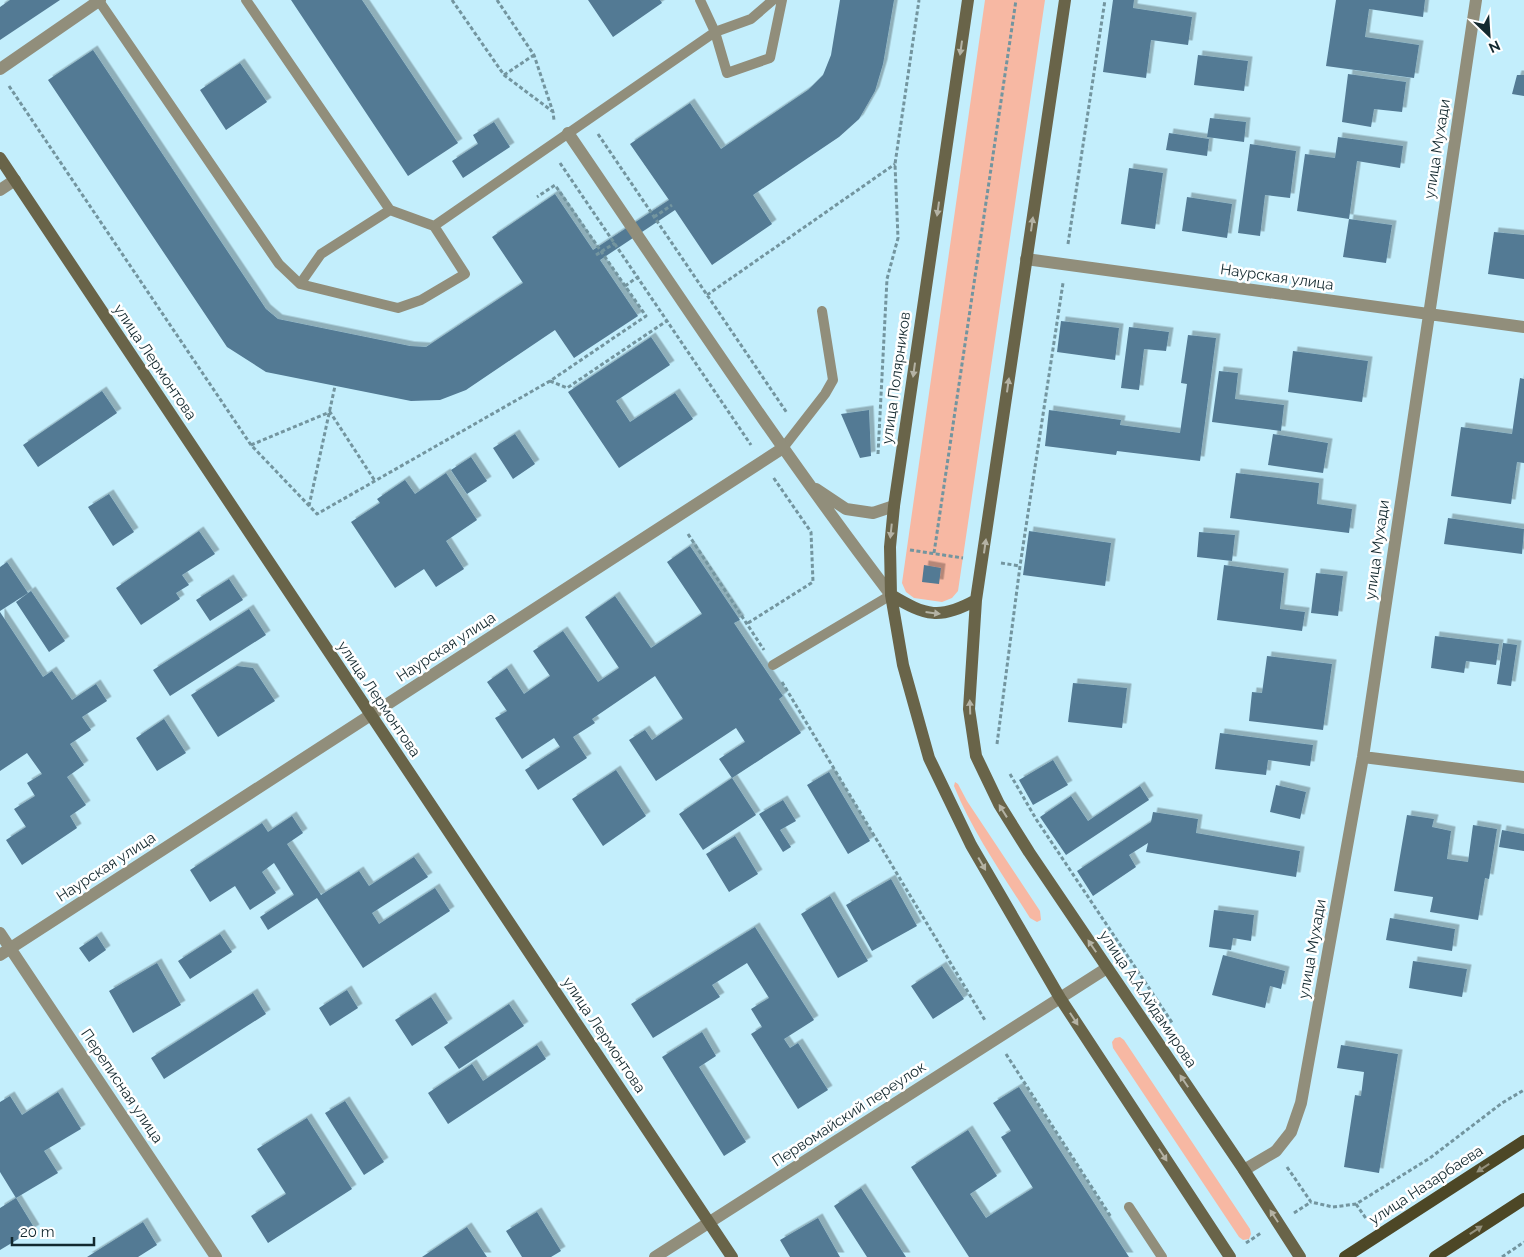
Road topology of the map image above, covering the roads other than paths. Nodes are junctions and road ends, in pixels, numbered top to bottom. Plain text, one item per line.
1 (100, 0) edge
2 (246, 0) edge
3 (700, 0) edge
4 (773, 0) edge
5 (782, 0) edge
6 (968, 0) edge
7 (1065, 0) edge
8 (1476, 0) edge
9 (715, 32) junction
10 (0, 69) edge
11 (568, 133) junction
12 (0, 158) edge
13 (15, 180) junction
14 (0, 190) edge
15 (390, 210) junction
16 (434, 226) junction
17 (1026, 259) junction
18 (300, 284) junction
19 (822, 311) dead end
20 (1428, 314) junction
21 (1524, 327) edge
22 (783, 448) junction
23 (809, 484) junction
24 (894, 506) junction
25 (891, 594) junction
26 (976, 600) junction
27 (772, 665) road end
28 (370, 715) junction
29 (1362, 757) junction
30 (1524, 777) edge
31 (0, 933) edge
32 (5, 951) edge
33 (1107, 968) junction
34 (1060, 998) junction
35 (1524, 1141) edge
36 (1244, 1170) junction
37 (1524, 1199) edge
38 (1129, 1207) dead end
39 (710, 1222) junction
40 (216, 1257) edge
41 (656, 1257) edge
42 (732, 1257) edge
43 (1162, 1257) edge
44 (1230, 1257) edge
45 (1300, 1257) edge
46 (1345, 1257) edge
47 (1435, 1257) edge

1 - 10 street
1 - 18 lane
2 - 15 lane
3 - 9 lane
4 - 9 lane
5 - 9 lane
6 -> 24 main road, улица Полярников
17 -> 7 main road
8 - 20 street, улица Мухади
9 - 11 lane
11 - 16 lane
11 - 22 street
12 - 13 main road, улица Лермонтова
13 - 14 street
13 - 28 main road, улица Лермонтова
15 - 16 lane
15 - 18 lane
16 - 18 lane
17 - 20 street, Наурская улица
26 -> 17 main road
19 - 22 lane
20 - 21 street, Наурская улица
20 - 29 street, улица Мухади
22 - 23 street
22 - 28 street, Наурская улица
23 - 24 street
23 - 25 street
24 -> 25 main road, улица Полярников
25 -> 26 main road
25 - 27 lane
25 -> 34 main road, улица Полярников
33 -> 26 main road, улица А.А.Айдамирова
28 - 32 street, Наурская улица
28 - 39 main road, улица Лермонтова
29 - 30 street
29 - 36 street, улица Мухади
31 - 32 street, Переписная улица
32 - 40 street, Переписная улица
33 - 34 street, Первомайский переулок
36 -> 33 main road, улица А.А.Айдамирова
34 - 39 street, Первомайский переулок
34 -> 44 main road
35 -> 46 main road, улица Назарбаева
45 -> 36 main road, улица А.А.Айдамирова
47 -> 37 main road
38 - 43 lane
39 - 41 street, Первомайский переулок
39 - 42 main road, улица Лермонтова

